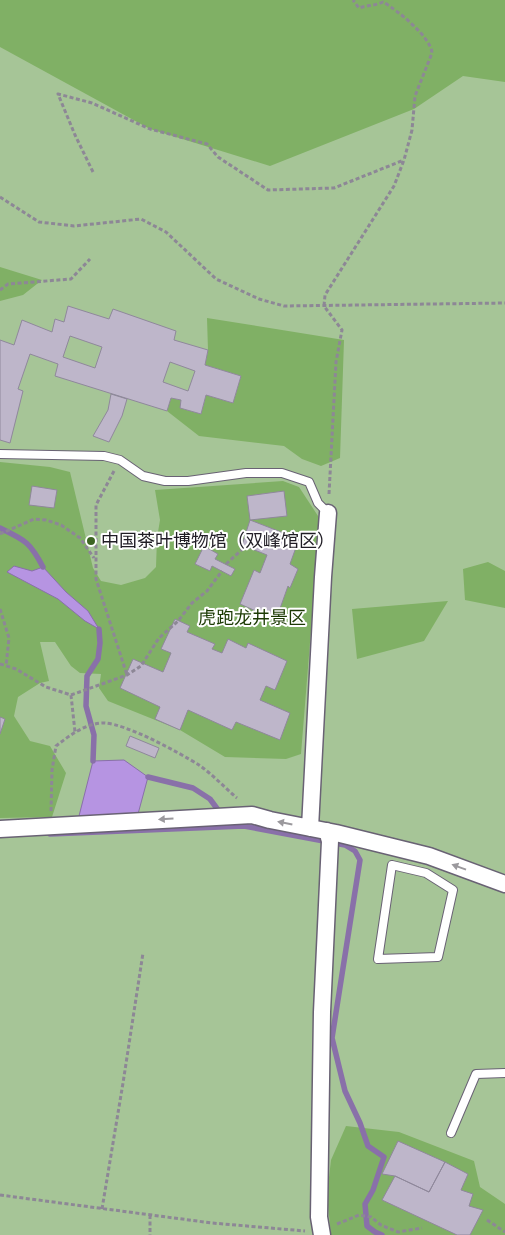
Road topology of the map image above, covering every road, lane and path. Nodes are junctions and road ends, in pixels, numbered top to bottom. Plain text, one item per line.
1 (353, 0) edge
2 (404, 160) junction
3 (93, 172) dead end
4 (0, 197) edge
5 (90, 259) dead end
6 (0, 290) edge
7 (505, 303) edge
8 (324, 306) junction
9 (0, 454) edge
10 (120, 460) junction
11 (328, 513) junction
12 (0, 534) edge
13 (246, 546) dead end
14 (94, 558) junction
15 (226, 564) dead end
16 (222, 571) dead end
17 (0, 609) edge
18 (0, 664) edge
19 (6, 666) junction
20 (127, 675) junction
21 (70, 695) junction
22 (75, 732) junction
23 (252, 815) junction
24 (51, 825) junction
25 (310, 828) junction
26 (0, 829) edge
27 (329, 841) junction
28 (429, 856) junction
29 (426, 873) junction
30 (505, 884) edge
31 (143, 953) dead end
32 (505, 1072) edge
33 (451, 1134) dead end
34 (0, 1195) edge
35 (102, 1209) junction
36 (150, 1215) junction
37 (487, 1220) dead end
38 (422, 1228) dead end
39 (505, 1232) edge
40 (322, 1233) edge
41 (150, 1235) edge

1 - 2 path
2 - 3 path
2 - 8 path
4 - 8 path
5 - 6 path
7 - 8 path
8 - 11 path
9 - 10 lane
10 - 11 lane
10 - 14 path
11 - 25 street
12 - 14 path
13 - 15 path
14 - 20 path
16 - 20 path
17 - 19 path
18 - 19 path
19 - 21 path
20 - 21 path
21 - 22 path
22 - 23 path
22 - 24 path
23 -> 24 street
25 -> 23 street
24 - 26 street
25 - 27 street
27 - 28 street
27 - 40 street
28 - 29 lane
30 -> 28 street
29 - 29 lane
31 - 35 path
32 - 33 lane
34 - 35 path
35 - 36 path
36 - 40 path
36 - 41 path
37 - 39 path
38 - 40 path

